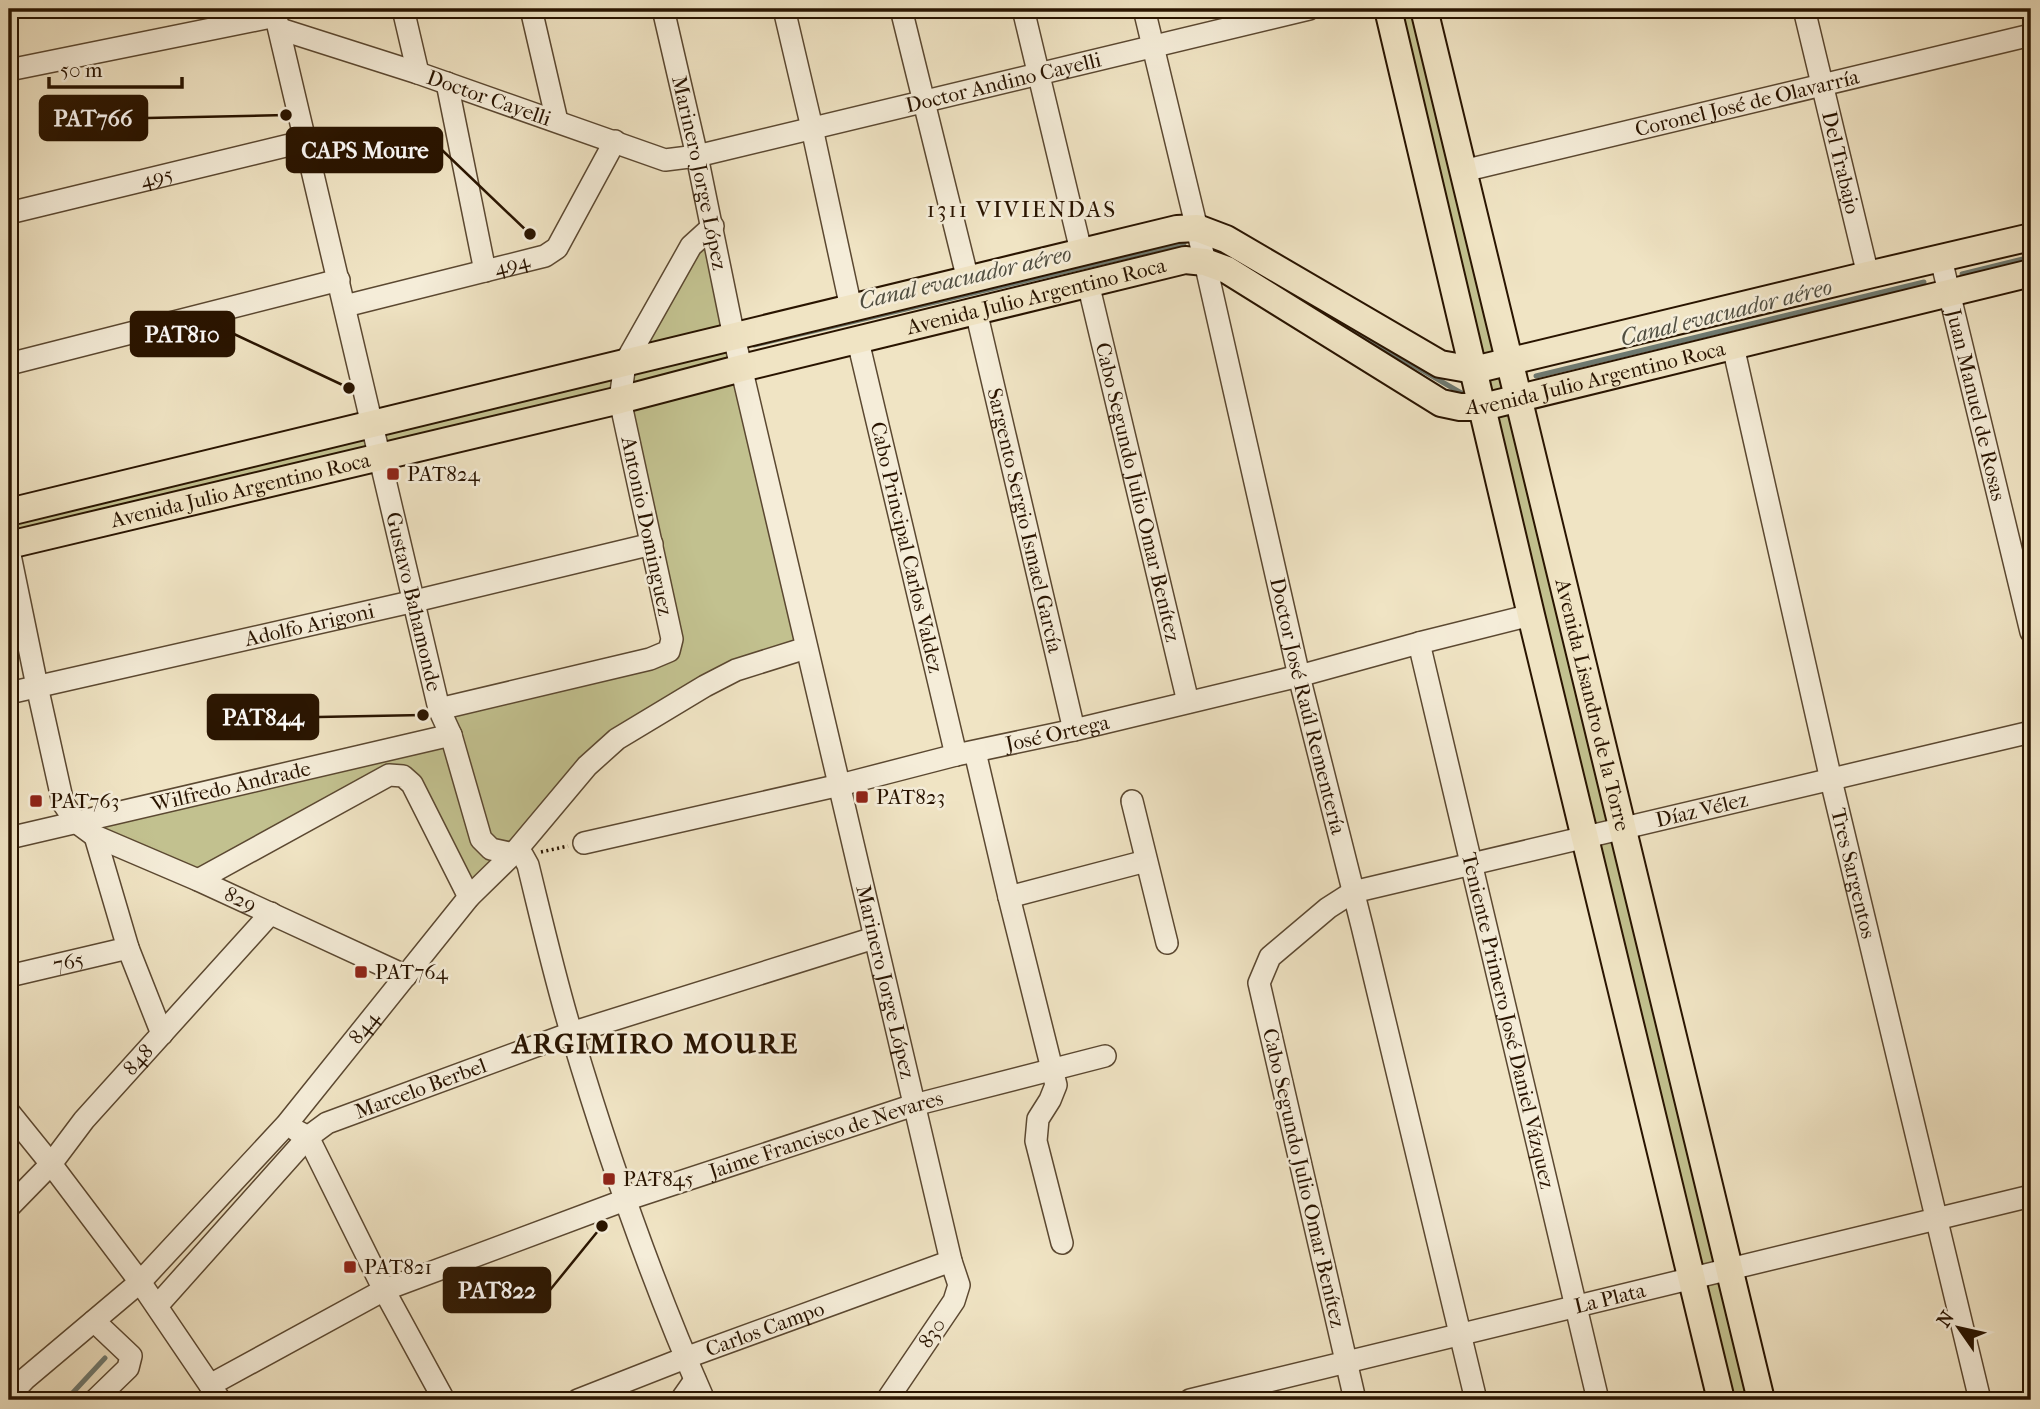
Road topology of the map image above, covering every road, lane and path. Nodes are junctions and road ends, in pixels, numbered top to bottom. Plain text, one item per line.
1 (403, 9) edge
2 (531, 9) edge
3 (663, 9) edge
4 (784, 9) edge
5 (901, 9) edge
6 (1023, 9) edge
7 (1144, 9) edge
8 (1309, 9) edge
9 (1388, 9) edge
10 (1424, 9) edge
11 (1804, 9) edge
12 (1264, 14) edge
13 (277, 18) edge
14 (2031, 35) edge
15 (1153, 46) junction
16 (9, 70) edge
17 (418, 73) junction
18 (1038, 74) junction
19 (447, 83) junction
20 (1822, 85) junction
21 (924, 101) junction
22 (557, 121) junction
23 (812, 128) junction
24 (306, 141) junction
25 (615, 141) junction
26 (698, 156) junction
27 (1463, 171) junction
28 (9, 213) edge
29 (713, 226) junction
30 (1197, 228) junction
31 (2031, 237) edge
32 (1081, 251) junction
33 (1941, 259) junction
34 (1205, 262) junction
35 (485, 271) junction
36 (2031, 274) edge
37 (1868, 275) junction
38 (968, 279) junction
39 (339, 280) junction
40 (1088, 283) junction
41 (1950, 293) junction
42 (345, 306) junction
43 (851, 308) junction
44 (976, 311) junction
45 (734, 337) junction
46 (858, 341) junction
47 (1733, 346) junction
48 (1509, 362) junction
49 (625, 363) junction
50 (9, 364) edge
51 (742, 368) junction
52 (1474, 370) junction
53 (1518, 398) junction
54 (620, 400) junction
55 (1483, 407) junction
56 (373, 424) junction
57 (380, 457) junction
58 (9, 512) edge
59 (652, 544) junction
60 (9, 545) edge
61 (9, 550) edge
62 (415, 601) junction
63 (1531, 615) junction
64 (2031, 632) edge
65 (1419, 643) junction
66 (806, 648) junction
67 (1298, 676) junction
68 (37, 686) junction
69 (9, 693) edge
70 (1188, 702) junction
71 (439, 709) junction
72 (1074, 730) junction
73 (2031, 732) edge
74 (451, 734) junction
75 (966, 753) junction
76 (1831, 780) junction
77 (840, 785) junction
78 (1132, 801) dead end
79 (76, 822) junction
80 (1623, 829) junction
81 (95, 836) junction
82 (9, 838) edge
83 (1586, 838) junction
84 (584, 843) joint
85 (518, 854) junction
86 (1146, 861) junction
87 (1472, 865) junction
88 (198, 880) junction
89 (1353, 892) junction
90 (469, 897) junction
91 (1009, 897) junction
92 (271, 914) junction
93 (874, 938) junction
94 (1167, 943) dead end
95 (128, 948) junction
96 (1270, 957) joint
97 (9, 976) edge
98 (406, 976) junction
99 (572, 1033) junction
100 (162, 1034) junction
101 (1105, 1056) dead end
102 (1052, 1069) junction
103 (914, 1105) junction
104 (9, 1112) edge
105 (286, 1125) junction
106 (307, 1137) junction
107 (51, 1164) junction
108 (2031, 1196) edge
109 (625, 1200) junction
110 (9, 1207) edge
111 (1937, 1219) junction
112 (1062, 1243) dead end
113 (951, 1261) junction
114 (1730, 1269) junction
115 (1692, 1279) junction
116 (140, 1282) junction
117 (384, 1290) junction
118 (157, 1306) junction
119 (1576, 1307) junction
120 (94, 1321) junction
121 (1460, 1335) junction
122 (685, 1358) junction
123 (1346, 1363) junction
124 (695, 1380) junction
125 (215, 1393) edge
126 (1236, 1395) edge
127 (9, 1396) edge
128 (94, 1400) edge
129 (444, 1400) edge
130 (578, 1400) edge
131 (681, 1400) edge
132 (704, 1400) edge
133 (887, 1400) edge
134 (1190, 1400) edge
135 (1355, 1400) edge
136 (1476, 1400) edge
137 (1598, 1400) edge
138 (1721, 1400) edge
139 (1761, 1400) edge
140 (1980, 1400) edge

1 - 17 street
2 - 22 street
3 - 26 street, Marinero Jorge López
4 - 23 street
5 - 21 street
6 - 18 street
7 - 15 street, Doctor José Raúl Rementería
8 - 12 street, Doctor Andino Cayelli
9 - 52 main road, Avenida Lisandro de la Torre
10 - 27 main road, Avenida Lisandro de la Torre
11 - 20 street, Del Trabajo
12 - 15 street, Doctor Andino Cayelli
13 - 16 street, Doctor Cayelli
13 - 17 street, Doctor Cayelli
13 - 24 street
14 - 20 street, Coronel José de Olavarría
15 - 18 street, Doctor Andino Cayelli
15 - 30 street, Doctor José Raúl Rementería
17 - 19 street, Doctor Cayelli
18 - 21 street, Doctor Andino Cayelli
18 - 32 street
19 - 22 street, Doctor Cayelli
19 - 35 street
20 - 27 street, Coronel José de Olavarría
20 - 37 street, Del Trabajo
21 - 23 street, Doctor Andino Cayelli
21 - 38 street
22 - 25 street, Doctor Cayelli
23 - 26 street, Doctor Andino Cayelli
23 - 43 street
24 - 28 street, 495
24 - 39 street
25 - 26 street, Doctor Cayelli
25 - 35 street, 494
26 - 29 street, Marinero Jorge López
27 - 48 main road, Avenida Lisandro de la Torre
29 - 45 street, Marinero Jorge López
29 - 49 street
30 - 32 main road, Avenida Julio Argentino Roca
30 - 34 street, Doctor José Raúl Rementería
30 - 52 main road, Avenida Julio Argentino Roca
31 - 33 main road, Avenida Julio Argentino Roca
32 - 38 main road, Avenida Julio Argentino Roca
33 - 37 main road, Avenida Julio Argentino Roca
33 - 41 street, Juan Manuel de Rosas
34 - 40 main road, Avenida Julio Argentino Roca
34 - 55 main road, Avenida Julio Argentino Roca
34 - 67 street, Doctor José Raúl Rementería
35 - 42 street, 494
36 - 41 main road, Avenida Julio Argentino Roca
37 - 48 main road, Avenida Julio Argentino Roca
38 - 43 main road, Avenida Julio Argentino Roca
39 - 42 street
39 - 50 street
40 - 44 main road, Avenida Julio Argentino Roca
40 - 70 street, Cabo Segundo Julio Omar Benítez
41 - 47 main road, Avenida Julio Argentino Roca
41 - 64 street, Juan Manuel de Rosas
42 - 56 street
43 - 45 main road, Avenida Julio Argentino Roca
44 - 46 main road, Avenida Julio Argentino Roca
44 - 72 street, Sargento Sergio Ismael García
45 - 49 main road, Avenida Julio Argentino Roca
45 - 51 street, Marinero Jorge López
46 - 51 main road, Avenida Julio Argentino Roca
46 - 75 street, Cabo Principal Carlos Valdez
47 - 53 main road, Avenida Julio Argentino Roca
47 - 76 street, Tres Sargentos
48 - 52 main road, Avenida Julio Argentino Roca
48 - 53 main road, Avenida Lisandro de la Torre
49 - 54 street
49 - 56 main road, Avenida Julio Argentino Roca
51 - 54 main road, Avenida Julio Argentino Roca
51 - 66 street, Marinero Jorge López
52 - 55 main road, Avenida Lisandro de la Torre
53 - 55 main road, Avenida Julio Argentino Roca
53 - 80 main road, Avenida Lisandro de la Torre
54 - 57 main road, Avenida Julio Argentino Roca
54 - 59 street, Antonio Dominguez
55 - 63 main road, Avenida Lisandro de la Torre
56 - 57 street, Gustavo Bahamonde
56 - 58 main road, Avenida Julio Argentino Roca
57 - 60 main road, Avenida Julio Argentino Roca
57 - 62 street, Gustavo Bahamonde
59 - 62 street, Adolfo Arigoni
59 - 71 street, Antonio Dominguez
61 - 68 street
62 - 68 street, Adolfo Arigoni
62 - 71 street, Gustavo Bahamonde
63 - 65 street, José Ortega
63 - 83 main road, Avenida Lisandro de la Torre
65 - 67 street, José Ortega
65 - 87 street, Teniente Primero José Daniel Vázquez
66 - 77 street, Marinero Jorge López
66 - 85 street, 844
67 - 70 street, José Ortega
67 - 89 street, Doctor José Raúl Rementería
68 - 69 street, Adolfo Arigoni
68 - 79 street
70 - 72 street, José Ortega
71 - 74 street, Gustavo Bahamonde
72 - 75 street, José Ortega
73 - 76 street, Díaz Vélez
74 - 79 street, Wilfredo Andrade
74 - 85 street, Gustavo Bahamonde
75 - 77 street, José Ortega
75 - 91 street, Cabo Principal Carlos Valdez
76 - 80 street, Díaz Vélez
76 - 111 street, Tres Sargentos
77 - 84 street, José Ortega
77 - 93 street, Marinero Jorge López
78 - 86 street
79 - 81 street, 829
79 - 82 street, Wilfredo Andrade
80 - 83 street, Díaz Vélez
80 - 114 main road, Avenida Lisandro de la Torre
81 - 88 street, 829
81 - 95 street
83 - 87 street, Díaz Vélez
83 - 115 main road, Avenida Lisandro de la Torre
84 - 85 path
85 - 90 street, 844
85 - 99 street
86 - 91 street
86 - 94 street
87 - 89 street, Díaz Vélez
87 - 119 street, Teniente Primero José Daniel Vázquez
88 - 90 street
88 - 92 street, 829
89 - 96 street, Díaz Vélez
89 - 121 street, Doctor José Raúl Rementería
90 - 98 street, 844
91 - 102 street, Cabo Principal Carlos Valdez
92 - 98 street, 829
92 - 100 street, 848
93 - 99 street, Marcelo Berbel
93 - 103 street, Marinero Jorge López
95 - 97 street, 765
95 - 100 street
96 - 123 street, Cabo Segundo Julio Omar Benítez
98 - 105 street, 844
99 - 106 street, Marcelo Berbel
99 - 109 street
100 - 107 street, 848
101 - 102 street, Jaime Francisco de Nevares
102 - 103 street, Jaime Francisco de Nevares
102 - 112 street, Cabo Principal Carlos Valdez
103 - 109 street, Jaime Francisco de Nevares
103 - 113 street, Marinero Jorge López
104 - 107 street
105 - 106 street
105 - 116 street, 844
106 - 117 street
106 - 118 street, Marcelo Berbel
107 - 110 street, 848
107 - 116 street
108 - 111 street, La Plata
109 - 117 street, Jaime Francisco de Nevares
109 - 122 street
111 - 114 street, La Plata
111 - 140 street, Tres Sargentos
113 - 122 street, Carlos Campo
113 - 133 street, 830
114 - 115 street, La Plata
114 - 139 main road, Avenida Lisandro de la Torre
115 - 119 street, La Plata
115 - 138 main road, Avenida Lisandro de la Torre
116 - 118 street
116 - 120 street, 844
117 - 125 street, Jaime Francisco de Nevares
117 - 129 street
118 - 125 street
119 - 121 street, La Plata
119 - 137 street, Teniente Primero José Daniel Vázquez
120 - 127 street, 844
120 - 128 street
121 - 123 street, La Plata
121 - 136 street, Doctor José Raúl Rementería
122 - 124 street
122 - 130 street, Carlos Campo
123 - 126 street, La Plata
123 - 135 street, Cabo Segundo Julio Omar Benítez
124 - 131 street
124 - 132 street
126 - 134 street, La Plata

